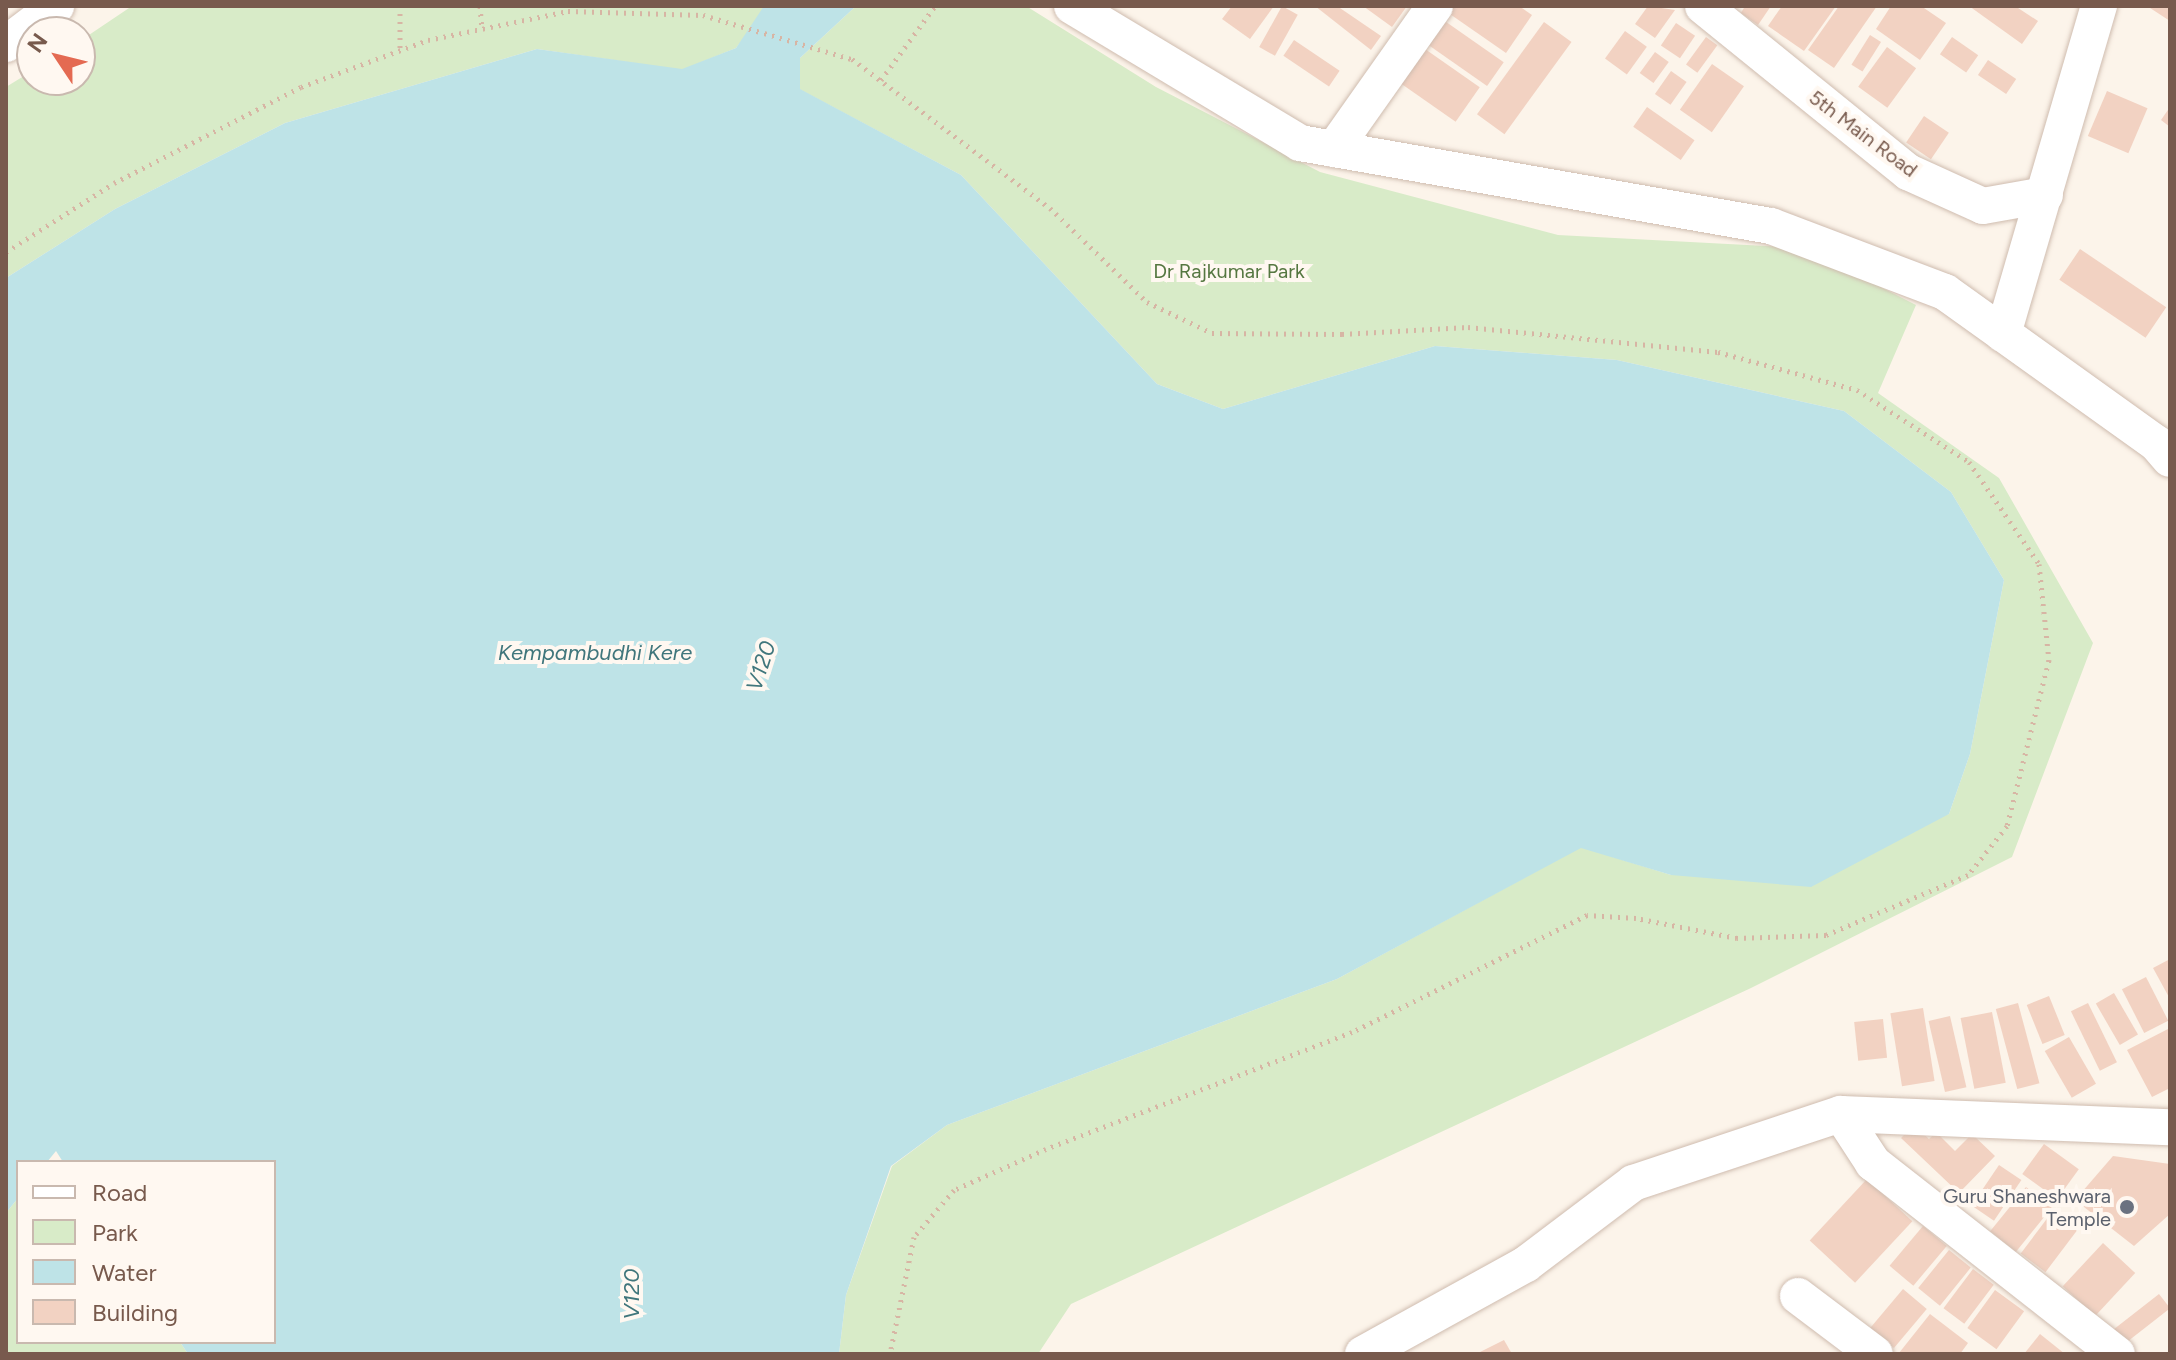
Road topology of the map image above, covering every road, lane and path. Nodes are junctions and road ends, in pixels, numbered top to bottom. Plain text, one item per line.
1 (56, 6) edge
2 (400, 6) edge
3 (480, 6) edge
4 (935, 6) edge
5 (1072, 6) edge
6 (1435, 6) edge
7 (1703, 6) edge
8 (2099, 6) edge
9 (570, 8) edge
10 (482, 29) junction
11 (8, 38) edge
12 (400, 51) junction
13 (881, 80) junction
14 (1334, 149) junction
15 (2045, 195) junction
16 (6, 252) edge
17 (2003, 334) junction
18 (2170, 459) edge
19 (1841, 1114) junction
20 (2170, 1127) edge
21 (1798, 1296) dead end
22 (890, 1354) edge
23 (1363, 1354) edge
24 (1875, 1354) edge
25 (2117, 1354) edge

1 - 11 street
2 - 12 path
3 - 10 path
4 - 13 path
5 - 14 street
6 - 14 street
7 - 15 street, 5th Main Road
8 - 15 street
9 - 10 path
9 - 13 path
10 - 12 path
12 - 16 path
13 - 22 path
14 - 17 street
15 - 17 street
17 - 18 street
19 - 20 street
19 - 23 street
19 - 25 street
21 - 24 street

